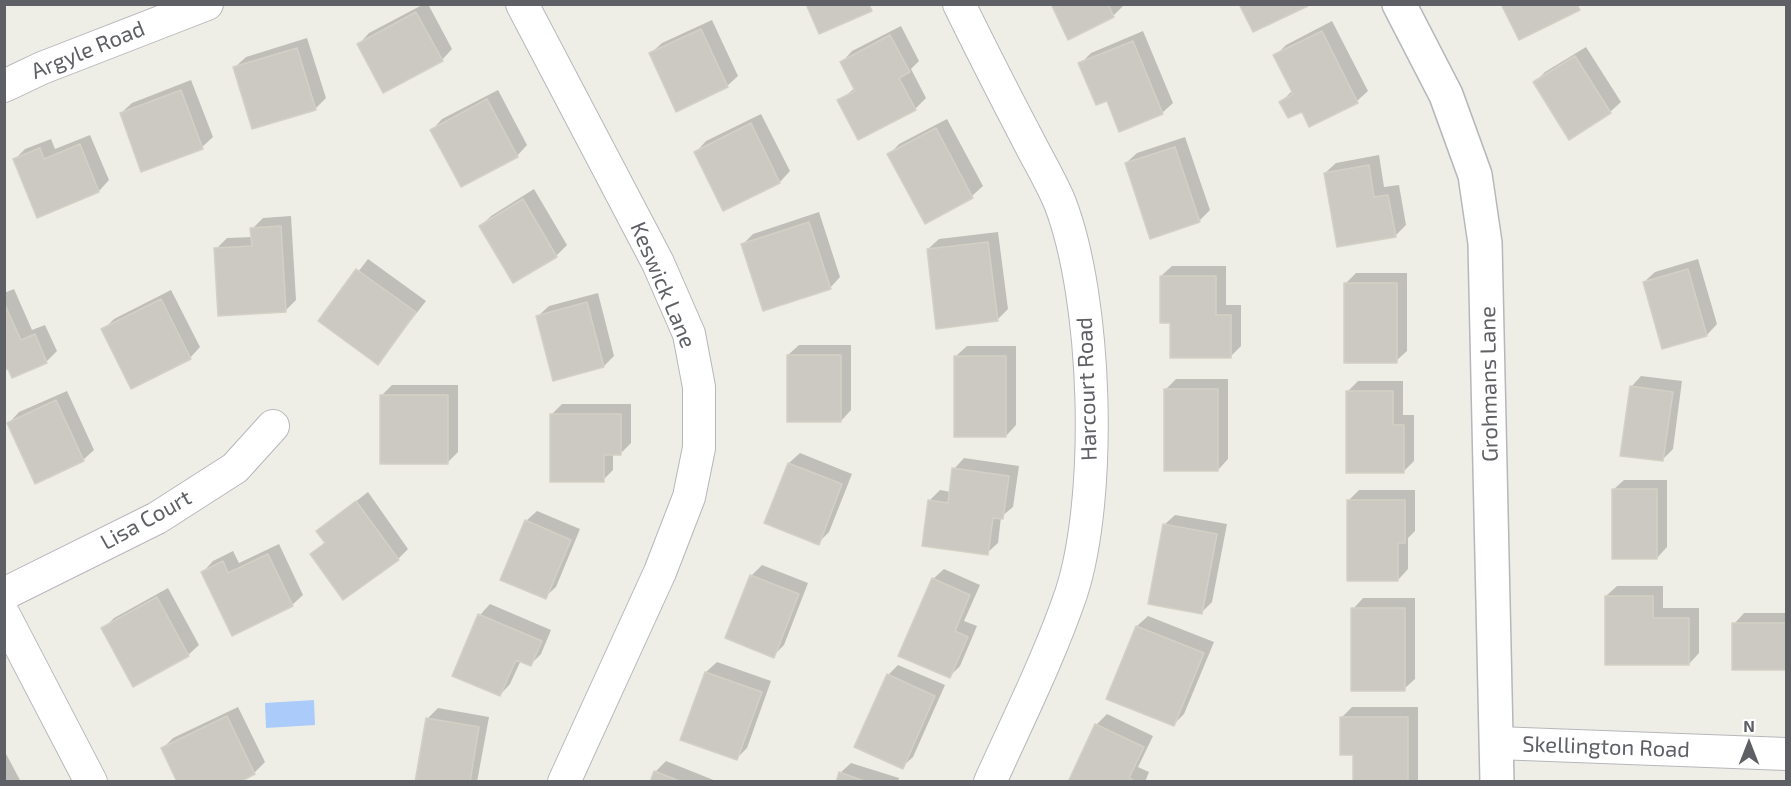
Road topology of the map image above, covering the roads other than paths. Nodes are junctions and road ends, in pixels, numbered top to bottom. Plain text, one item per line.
1 (207, 4) edge
2 (522, 4) edge
3 (959, 4) edge
4 (1399, 4) edge
5 (4, 86) edge
6 (273, 426) dead end
7 (4, 594) edge
8 (4, 615) edge
9 (1497, 742) junction
10 (1786, 754) edge
11 (91, 782) edge
12 (564, 782) edge
13 (990, 782) edge
14 (1497, 782) edge

1 - 5 street, Argyle Road
2 - 12 street, Keswick Lane
3 - 13 street, Harcourt Road
4 - 9 street, Grohmans Lane
6 - 7 street, Lisa Court
8 - 11 street
9 - 10 street, Skellington Road
9 - 14 street, Grohmans Lane

